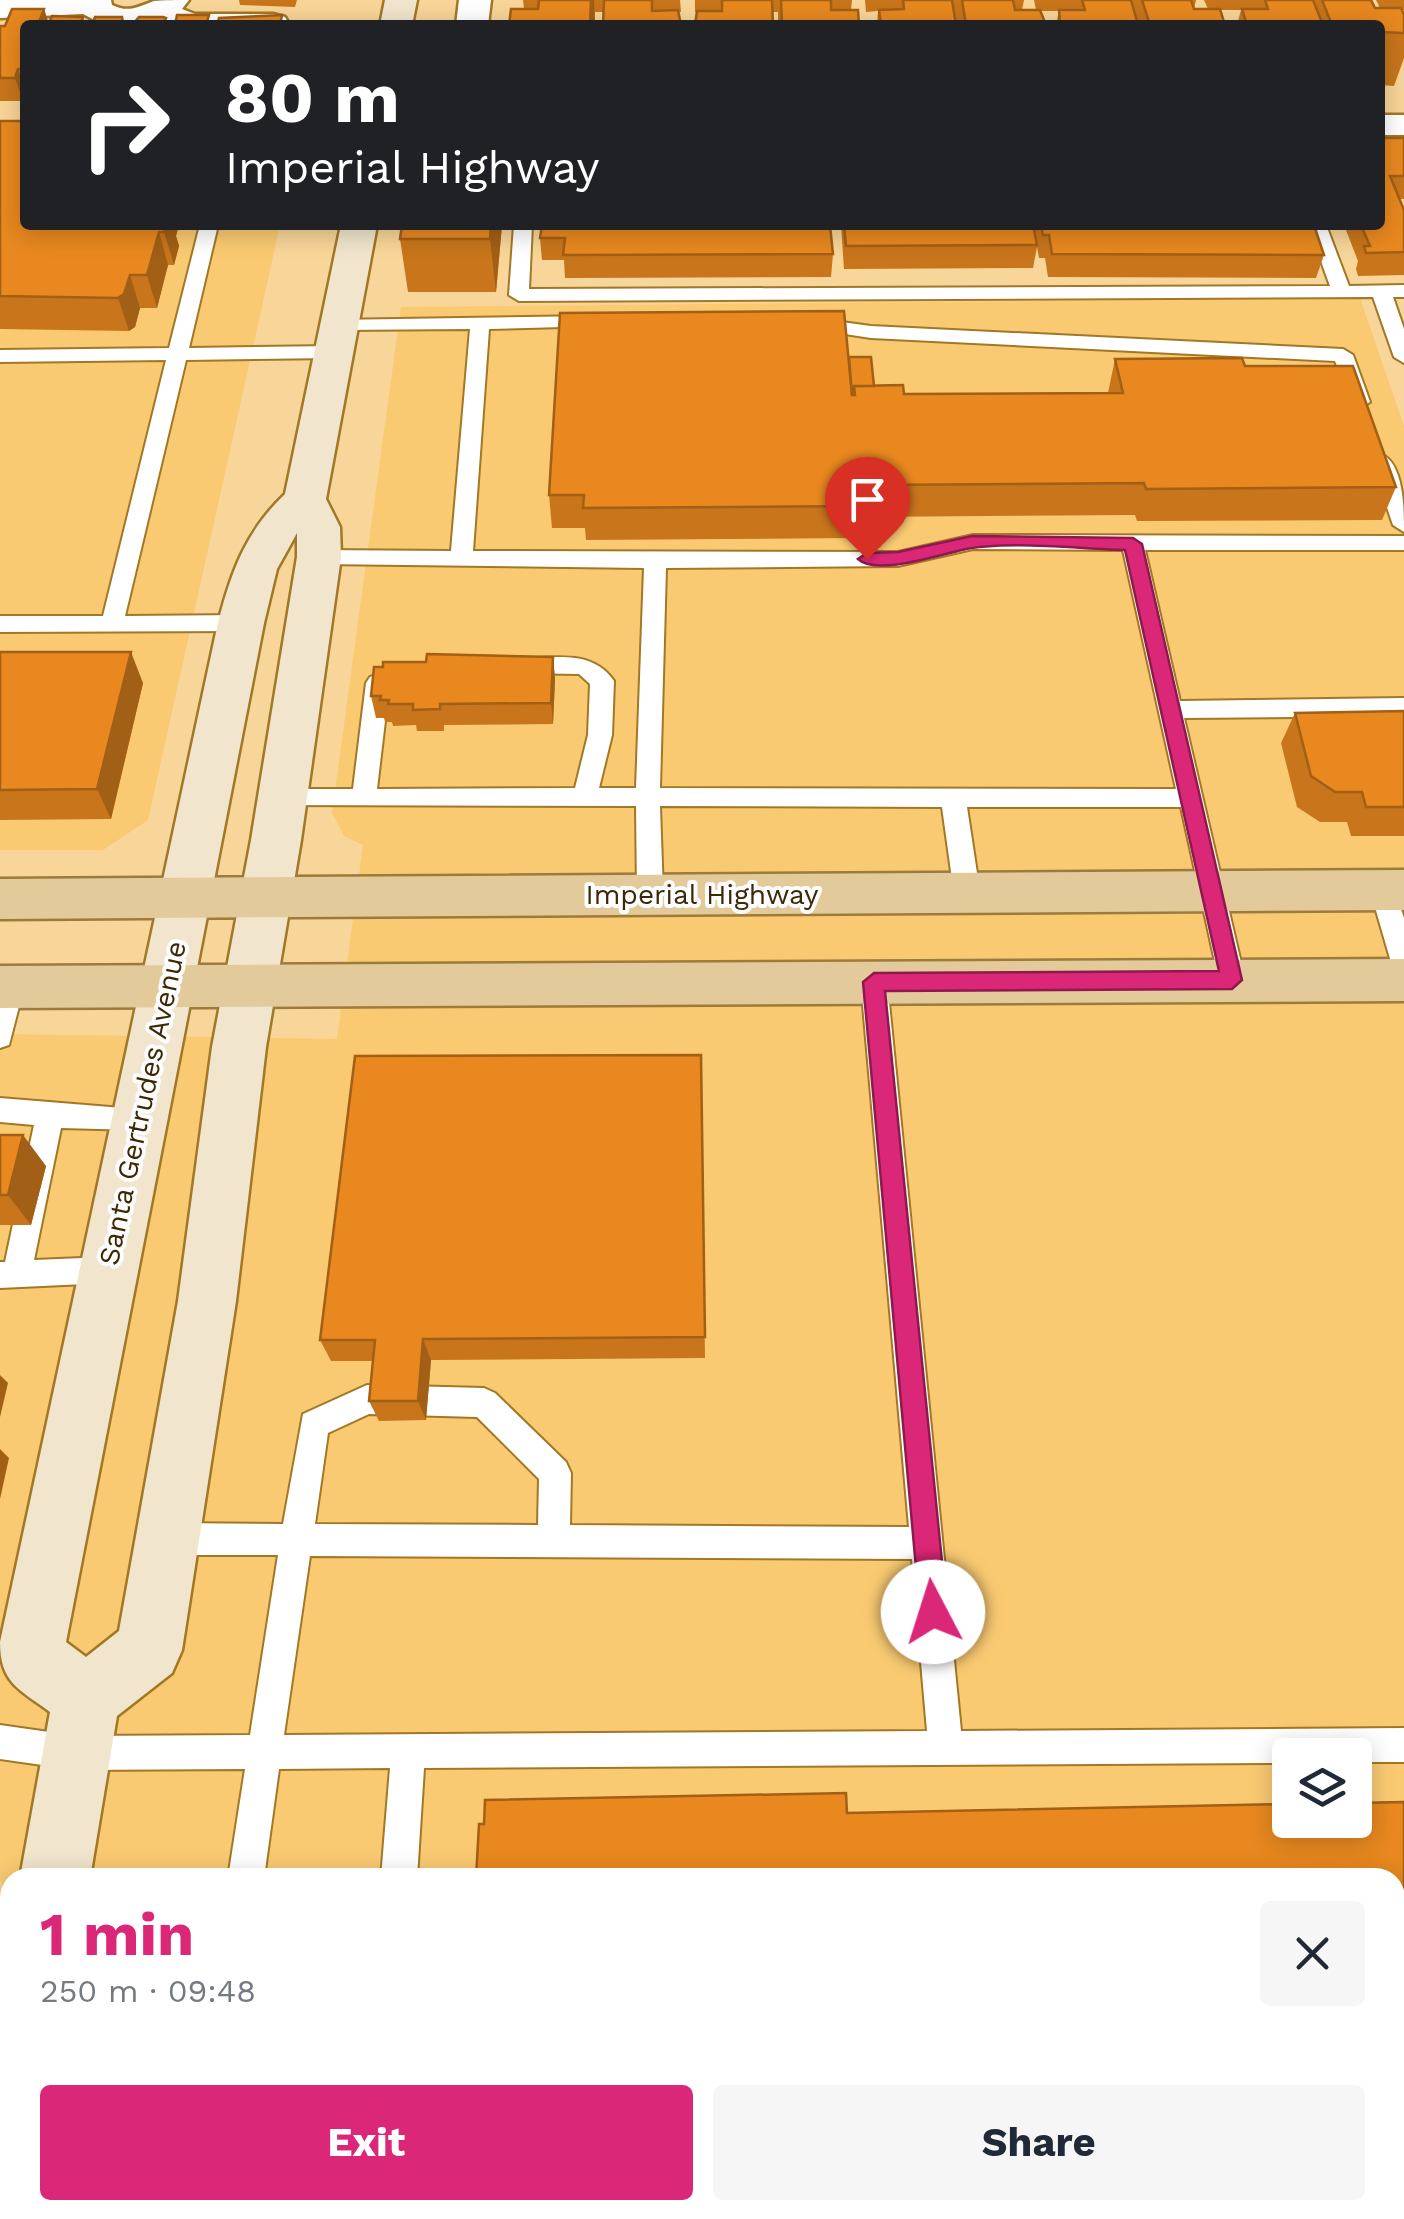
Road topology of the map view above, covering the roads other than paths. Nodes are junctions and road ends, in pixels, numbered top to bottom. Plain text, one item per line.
1 (94, 2) edge
2 (166, 6) edge
3 (0, 8) edge
4 (208, 230) edge
5 (358, 230) edge
6 (523, 230) edge
7 (1319, 230) edge
8 (1404, 291) edge
9 (1342, 292) junction
10 (1381, 292) junction
11 (619, 321) edge
12 (480, 322) junction
13 (797, 322) edge
14 (337, 338) junction
15 (177, 354) junction
16 (0, 356) edge
17 (1404, 357) edge
18 (304, 499) junction
19 (1404, 526) edge
20 (1404, 543) edge
21 (1133, 544) junction
22 (320, 557) junction
23 (461, 558) junction
24 (655, 561) junction
25 (112, 623) junction
26 (240, 623) junction
27 (0, 624) edge
28 (504, 667) edge
29 (404, 668) edge
30 (1404, 706) edge
31 (1169, 710) junction
32 (364, 797) junction
33 (584, 797) junction
34 (648, 797) junction
35 (952, 797) junction
36 (283, 798) junction
37 (1188, 798) junction
38 (1394, 890) edge
39 (1211, 891) junction
40 (967, 892) junction
41 (650, 894) junction
42 (265, 896) junction
43 (185, 898) junction
44 (0, 899) edge
45 (1404, 962) edge
46 (1232, 980) junction
47 (1404, 980) edge
48 (874, 982) junction
49 (168, 986) junction
50 (249, 986) junction
51 (6, 987) edge
52 (0, 1038) edge
53 (0, 1110) edge
54 (50, 1114) junction
55 (137, 1118) junction
56 (106, 1270) junction
57 (8, 1275) edge
58 (167, 1539) junction
59 (295, 1540) junction
60 (554, 1541) junction
61 (927, 1543) junction
62 (81, 1726) junction
63 (0, 1742) edge
64 (1404, 1746) edge
65 (946, 1748) junction
66 (262, 1752) junction
67 (408, 1752) junction
68 (56, 1868) edge
69 (247, 1868) edge
70 (400, 1868) edge

1 - 2 street
1 - 3 street
4 - 15 lane
5 - 14 main road
6 - 9 lane
7 - 9 lane
8 - 10 lane
9 - 10 lane
10 - 17 lane
11 - 12 lane
12 - 14 lane
12 - 23 lane
13 - 19 lane
14 - 15 lane
14 - 18 main road
15 - 16 lane
15 - 25 lane
18 - 22 main road
18 - 26 main road, Santa Gertrudes Avenue
20 - 21 lane
21 - 24 lane
21 - 31 lane
22 - 23 lane
22 - 36 main road
23 - 24 lane
24 - 34 lane
25 - 26 lane
25 - 27 lane
26 - 43 main road, Santa Gertrudes Avenue
28 - 33 lane
29 - 32 lane
30 - 31 lane
31 - 37 lane
32 - 33 lane
32 - 36 lane
33 - 34 lane
34 - 35 lane
34 - 41 lane
35 - 37 lane
35 - 40 lane
36 - 42 main road
37 - 39 lane
38 - 39 main road, Imperial Highway
38 - 45 lane
39 - 40 main road, Imperial Highway
39 - 46 lane
40 - 41 main road, Imperial Highway
41 - 42 main road, Imperial Highway
42 - 43 main road, Imperial Highway
42 - 50 main road
43 - 44 main road, Imperial Highway
43 - 49 main road, Santa Gertrudes Avenue
46 - 47 main road
46 - 48 main road
48 - 50 main road
48 - 61 lane
49 - 50 main road
49 - 51 main road
49 - 55 main road, Santa Gertrudes Avenue
50 - 58 main road
51 - 52 lane
53 - 54 lane
54 - 55 lane
54 - 57 lane
55 - 56 main road, Santa Gertrudes Avenue
56 - 57 lane
56 - 62 main road, Santa Gertrudes Avenue
58 - 59 lane
58 - 62 main road
59 - 60 lane
59 - 60 lane
59 - 66 lane
60 - 61 lane
61 - 65 lane
62 - 63 lane
62 - 66 lane
62 - 68 main road
64 - 65 lane
65 - 67 lane
66 - 67 lane
66 - 69 lane
67 - 70 lane

